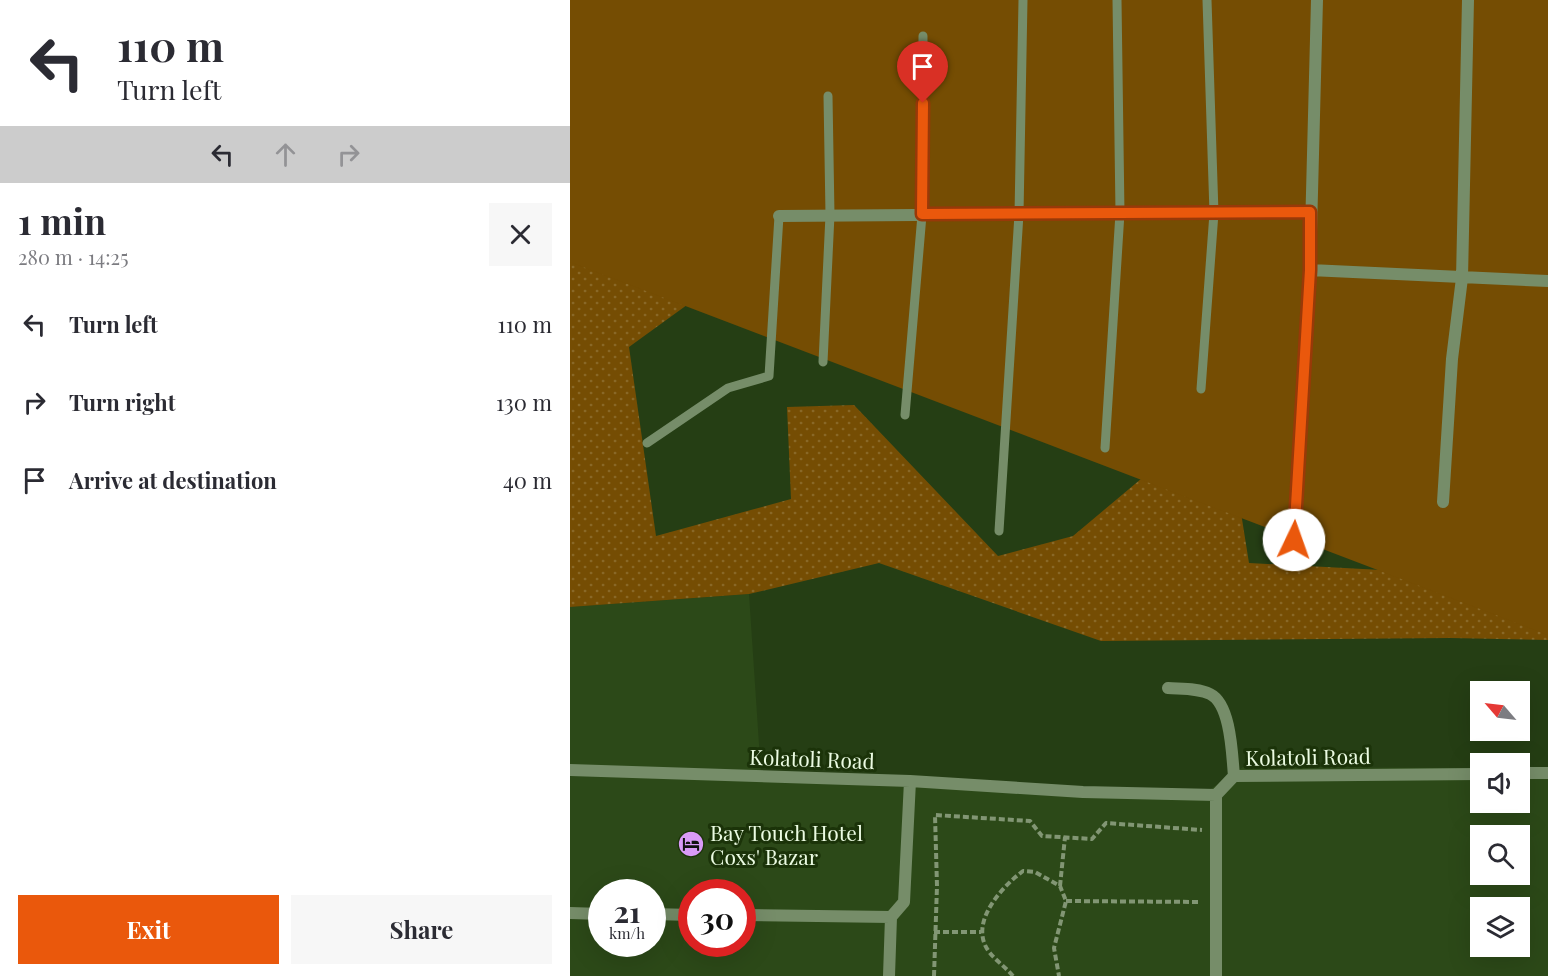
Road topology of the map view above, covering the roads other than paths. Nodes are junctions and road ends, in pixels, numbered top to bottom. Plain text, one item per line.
1 (1023, 0) edge
2 (1117, 0) edge
3 (1207, 0) edge
4 (1317, 0) edge
5 (1468, 0) edge
6 (923, 36) dead end
7 (828, 96) dead end
8 (1310, 212) junction
9 (1120, 213) junction
10 (1214, 213) junction
11 (922, 214) junction
12 (1019, 214) junction
13 (830, 215) junction
14 (779, 216) joint
15 (1310, 270) junction
16 (1462, 278) junction
17 (1548, 281) edge
18 (823, 362) dead end
19 (1201, 389) dead end
20 (905, 416) dead end
21 (647, 443) dead end
22 (1105, 448) dead end
23 (1443, 502) dead end
24 (999, 531) dead end
25 (1294, 540) dead end
26 (1168, 688) dead end
27 (570, 770) edge
28 (1548, 773) edge
29 (1470, 774) edge
30 (1530, 774) edge
31 (1234, 776) junction
32 (910, 781) junction
33 (1216, 795) junction
34 (570, 913) edge
35 (588, 914) edge
36 (756, 915) edge
37 (891, 917) junction
38 (889, 976) edge
39 (1216, 976) edge

1 - 12 lane
2 - 9 lane
3 - 10 lane
4 - 8 street
5 - 16 street
6 - 11 lane
7 - 13 lane
8 - 10 street
8 - 15 street
9 - 10 street
9 - 12 street
9 - 22 lane
10 - 19 lane
11 - 12 street
11 - 13 street
11 - 20 lane
12 - 24 lane
13 - 14 street
13 - 18 lane
14 - 21 lane
15 - 16 street
15 - 25 street
16 - 17 street
16 - 23 street
26 - 31 street
27 - 32 street, Kolatoli Road
28 - 30 street
29 - 31 street, Kolatoli Road
31 - 33 street, Kolatoli Road
32 - 33 street, Kolatoli Road
32 - 37 street
33 - 39 street
34 - 35 street
36 - 37 street
37 - 38 street

